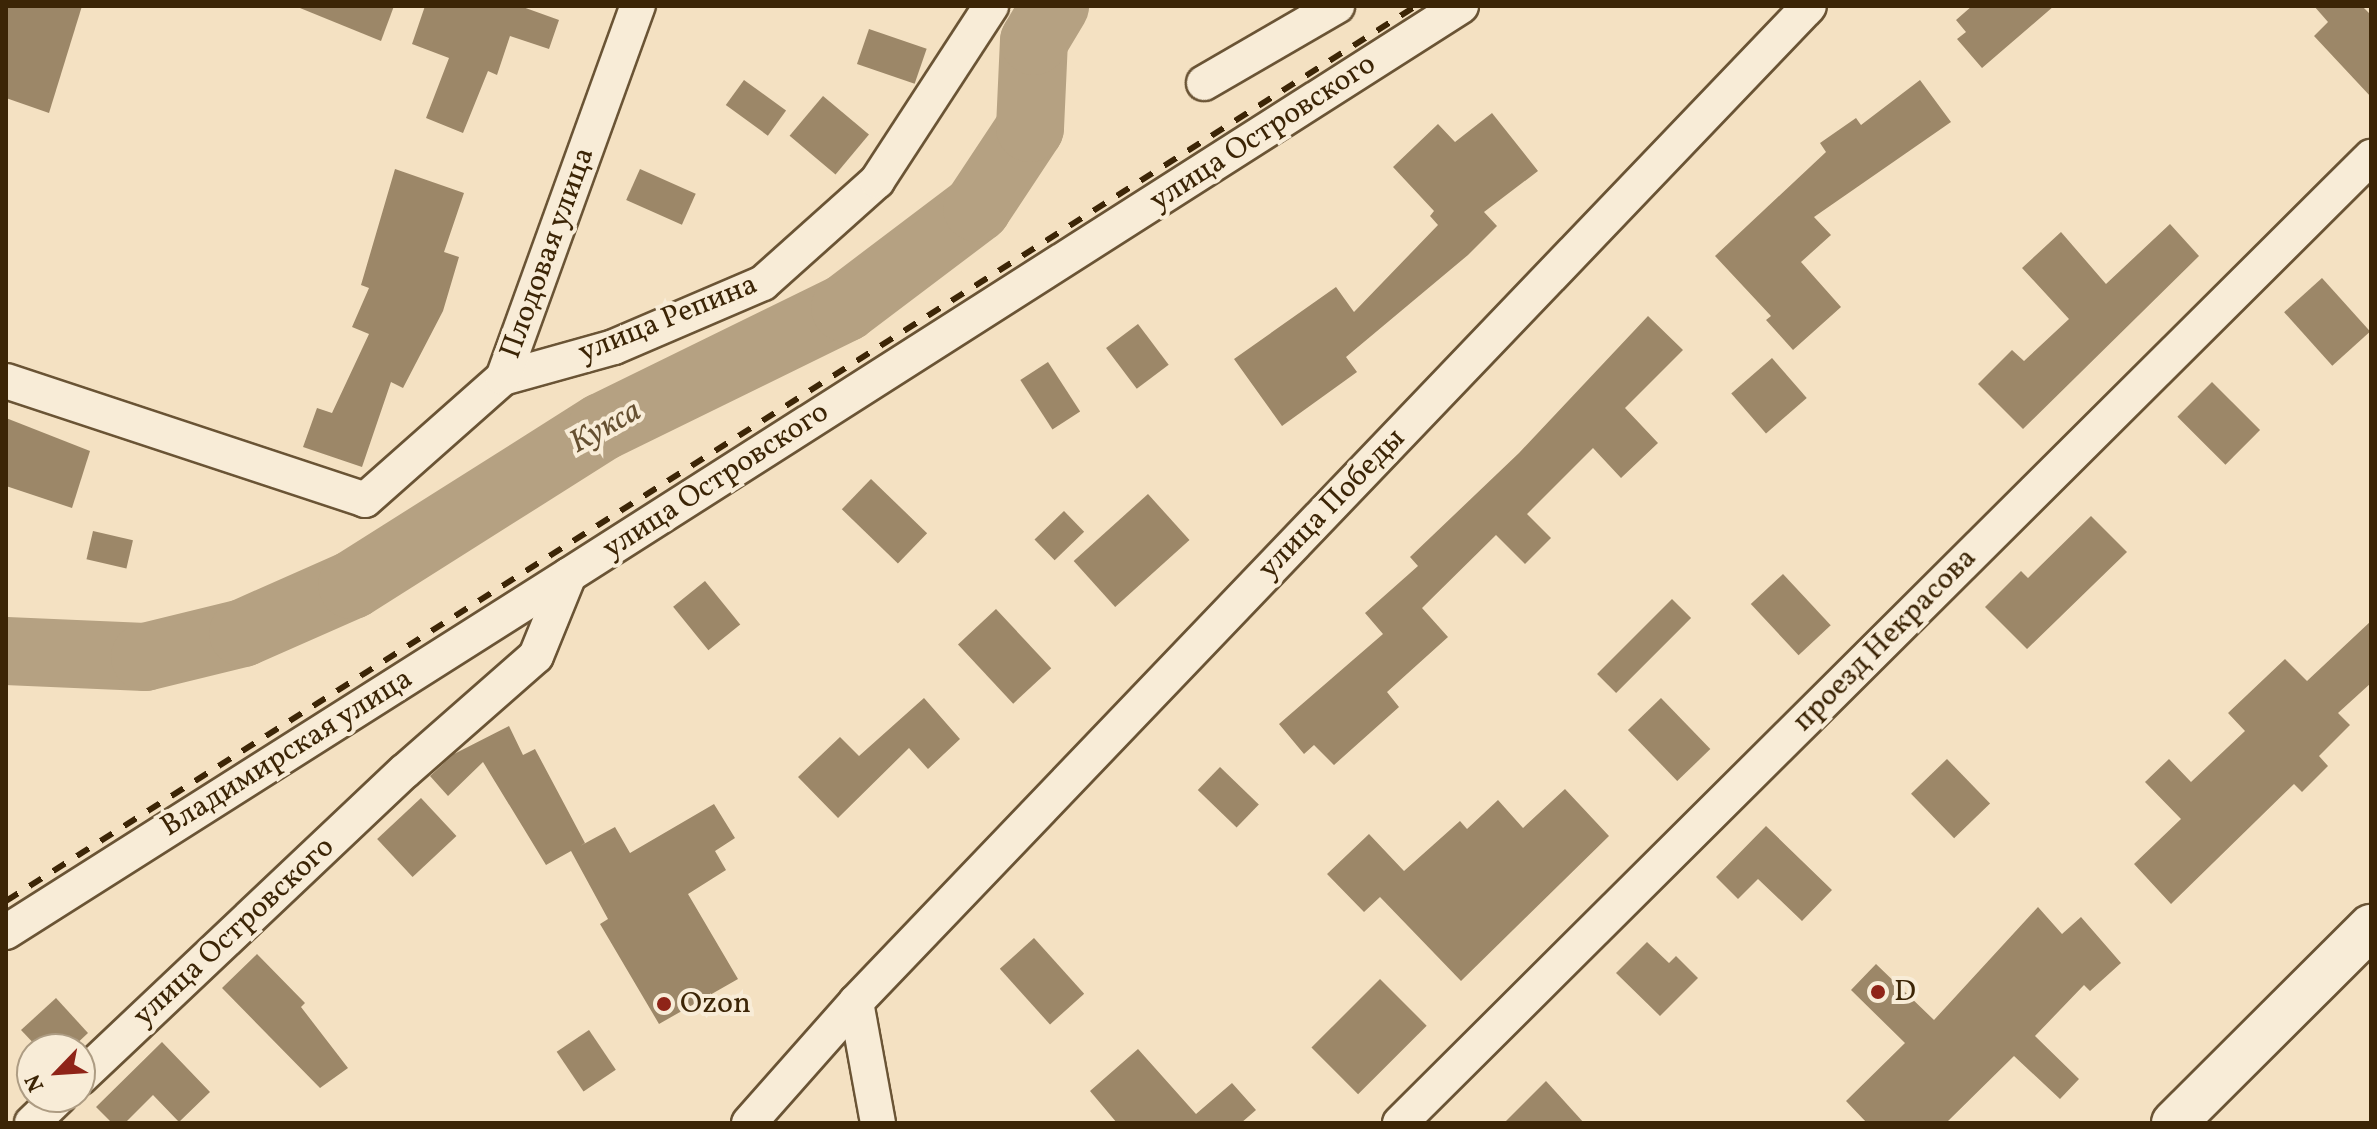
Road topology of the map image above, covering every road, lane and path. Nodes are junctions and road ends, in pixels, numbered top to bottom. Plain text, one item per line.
1 (638, 6) edge
2 (991, 6) edge
3 (1337, 6) edge
4 (1461, 6) edge
5 (1809, 6) edge
6 (1204, 83) dead end
7 (2371, 157) edge
8 (503, 378) junction
9 (6, 381) edge
10 (569, 575) junction
11 (2371, 927) edge
12 (6, 932) edge
13 (856, 1002) junction
14 (96, 1063) edge
15 (749, 1123) edge
16 (878, 1123) edge
17 (1400, 1123) edge
18 (2174, 1123) edge

1 - 8 street, Плодовая улица
2 - 8 street, улица Репина
3 - 6 street
4 - 10 street, улица Островского
5 - 13 street, улица Победы
7 - 17 street, проезд Некрасова
8 - 9 street, Плодовая улица
10 - 12 street, Владимирская улица
10 - 14 street, улица Островского
11 - 18 street
13 - 15 street, улица Победы
13 - 16 street

